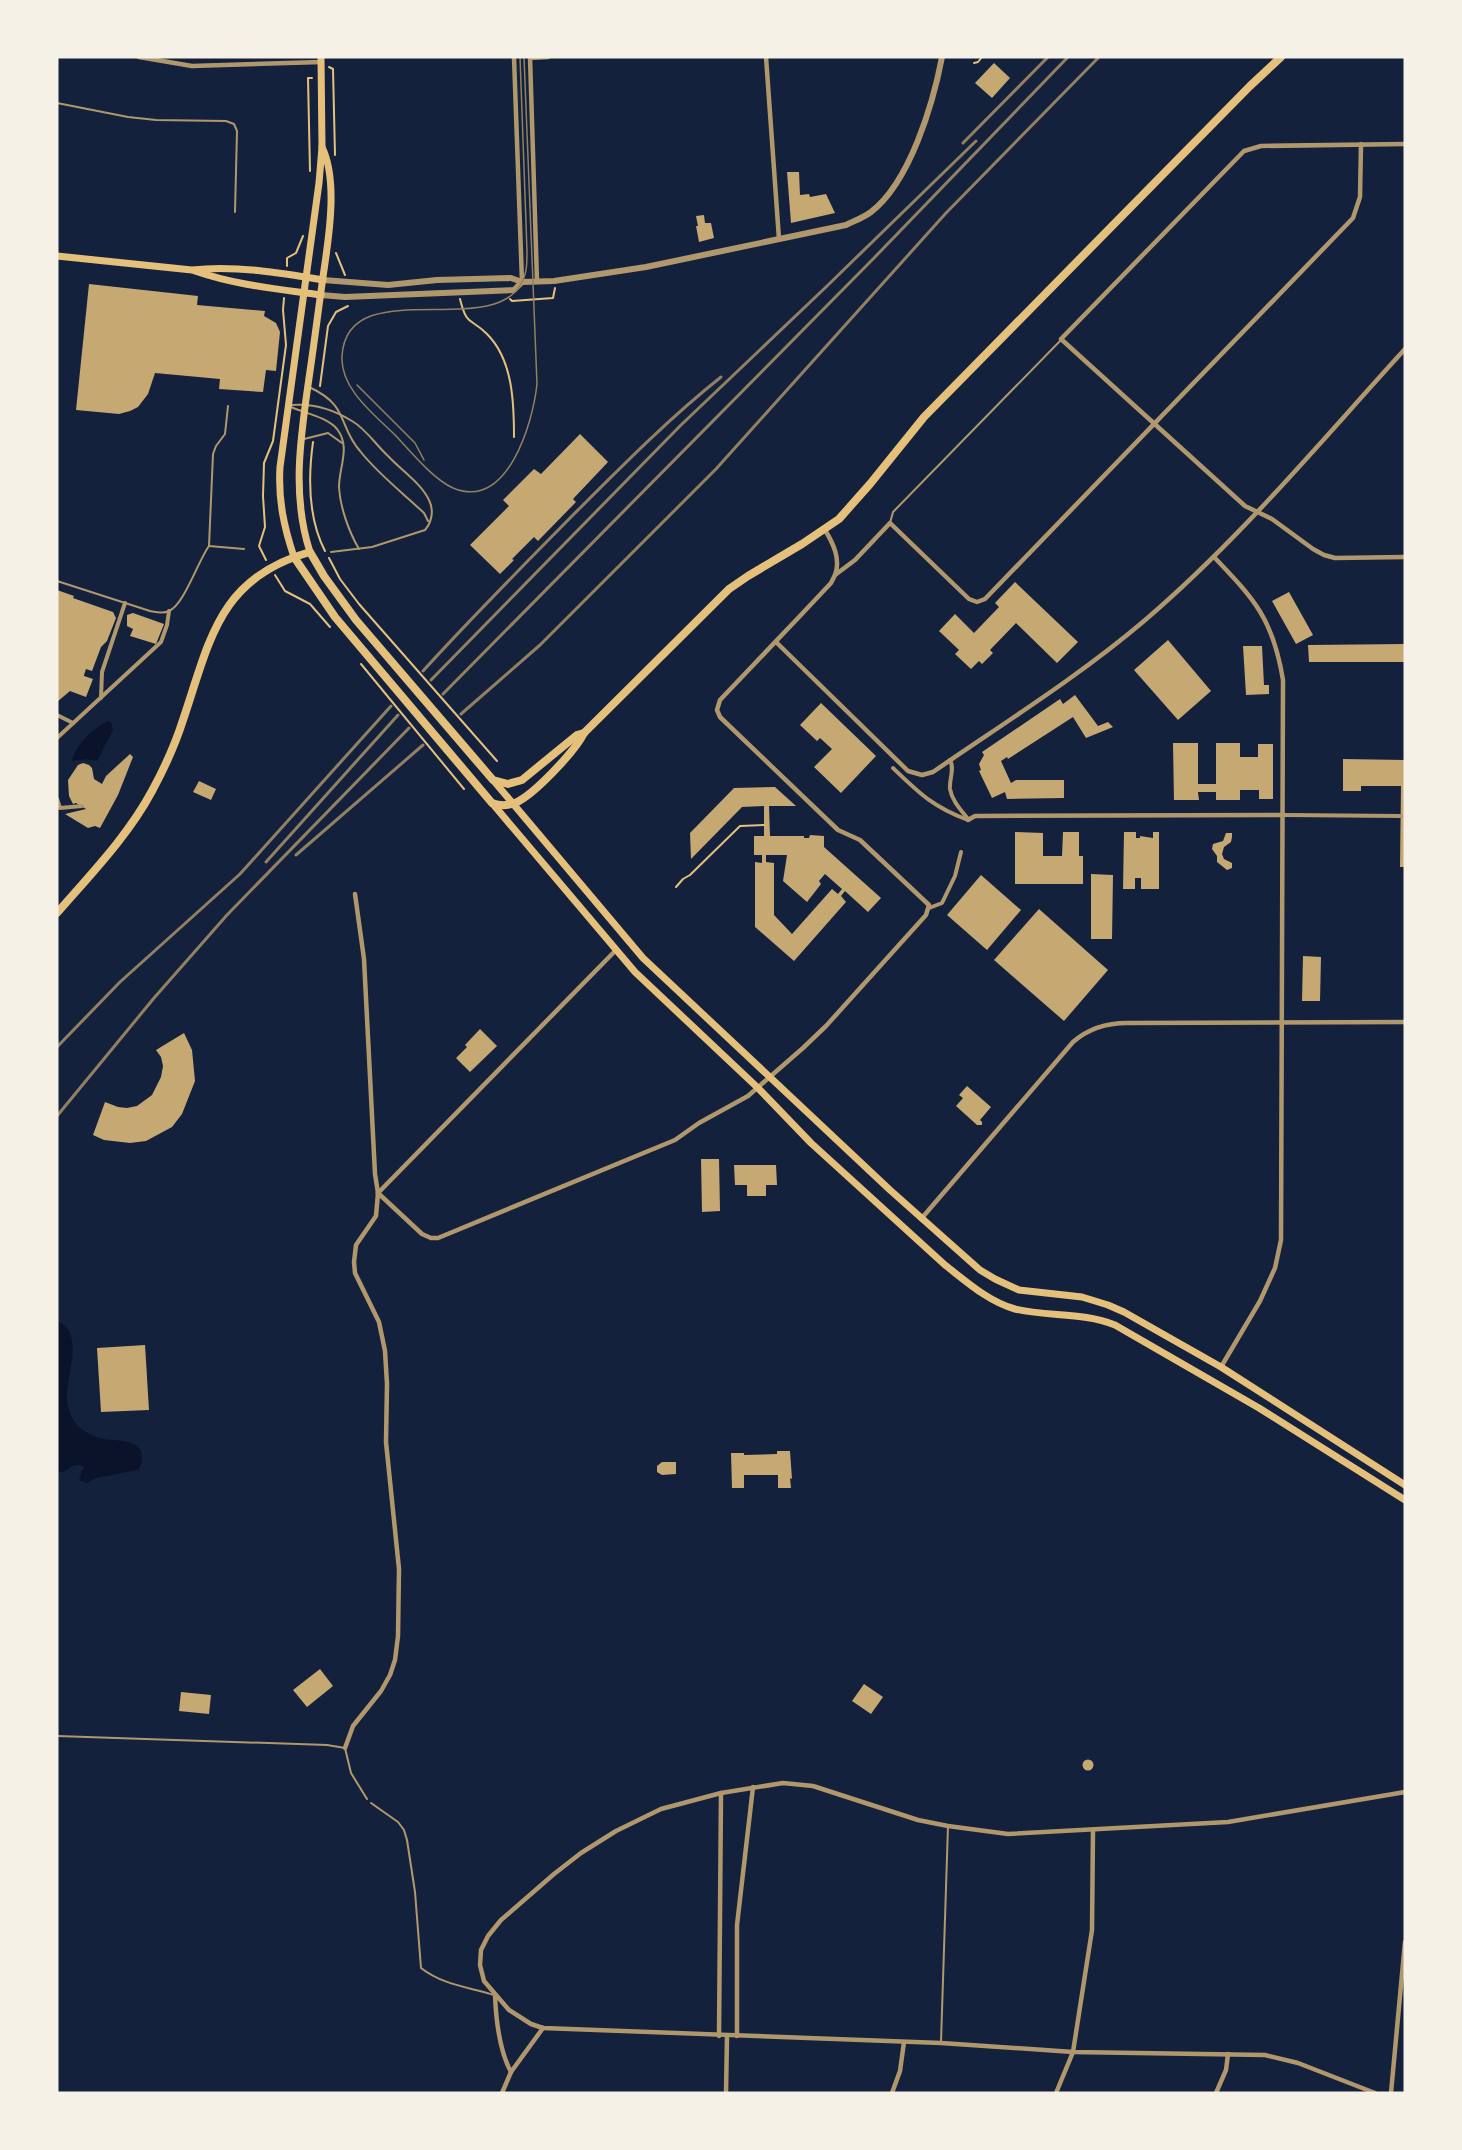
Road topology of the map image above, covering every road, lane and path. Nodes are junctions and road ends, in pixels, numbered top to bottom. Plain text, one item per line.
1 (139, 57) edge
2 (514, 57) edge
3 (530, 57) edge
4 (549, 57) edge
5 (766, 57) edge
6 (942, 57) edge
7 (982, 57) edge
8 (1281, 57) edge
9 (321, 60) edge
10 (975, 63) dead end
11 (308, 78) dead end
12 (57, 103) edge
13 (1361, 144) junction
14 (1405, 144) edge
15 (322, 147) junction
16 (310, 177) dead end
17 (234, 212) dead end
18 (304, 227) dead end
19 (779, 239) junction
20 (57, 256) edge
21 (192, 270) junction
22 (286, 273) junction
23 (306, 277) junction
24 (323, 280) junction
25 (537, 281) junction
26 (554, 281) junction
27 (522, 282) junction
28 (285, 291) junction
29 (303, 292) junction
30 (321, 295) junction
31 (460, 299) dead end
32 (539, 299) dead end
33 (347, 306) dead end
34 (1061, 339) junction
35 (1405, 349) edge
36 (282, 379) dead end
37 (320, 382) dead end
38 (308, 387) junction
39 (306, 404) junction
40 (228, 406) dead end
41 (288, 406) junction
42 (304, 413) junction
43 (343, 416) junction
44 (1155, 424) junction
45 (514, 437) dead end
46 (301, 439) junction
47 (344, 445) junction
48 (312, 447) dead end
49 (1257, 513) junction
50 (890, 523) junction
51 (429, 524) junction
52 (825, 530) junction
53 (209, 546) junction
54 (244, 549) dead end
55 (359, 549) junction
56 (310, 552) junction
57 (331, 552) dead end
58 (294, 557) junction
59 (1214, 557) junction
60 (1405, 557) edge
61 (835, 575) junction
62 (57, 581) edge
63 (124, 603) junction
64 (169, 611) junction
65 (776, 642) junction
66 (376, 683) dead end
67 (100, 699) junction
68 (57, 716) edge
69 (73, 723) junction
70 (584, 733) junction
71 (57, 738) edge
72 (950, 760) junction
73 (497, 761) dead end
74 (893, 768) dead end
75 (493, 780) junction
76 (464, 789) dead end
77 (57, 799) edge
78 (492, 803) junction
79 (514, 803) junction
80 (82, 806) dead end
81 (1284, 815) junction
82 (1401, 816) dead end
83 (968, 820) junction
84 (764, 825) dead end
85 (961, 852) dead end
86 (676, 887) dead end
87 (355, 894) dead end
88 (929, 908) junction
89 (57, 913) edge
90 (616, 950) junction
91 (1282, 1022) junction
92 (1405, 1022) edge
93 (769, 1078) junction
94 (758, 1088) junction
95 (378, 1193) junction
96 (921, 1219) junction
97 (1221, 1367) junction
98 (1405, 1485) edge
99 (1405, 1500) edge
100 (57, 1736) edge
101 (345, 1749) junction
102 (753, 1787) junction
103 (1405, 1791) edge
104 (721, 1793) junction
105 (367, 1798) dead end
106 (371, 1803) dead end
107 (948, 1826) junction
108 (1093, 1830) junction
109 (1405, 1941) edge
110 (495, 1995) junction
111 (543, 2028) junction
112 (719, 2036) junction
113 (727, 2036) junction
114 (737, 2036) junction
115 (904, 2042) junction
116 (941, 2043) junction
117 (1073, 2052) junction
118 (1228, 2054) junction
119 (511, 2073) junction
120 (502, 2093) edge
121 (726, 2093) edge
122 (892, 2093) edge
123 (1056, 2093) edge
124 (1216, 2093) edge
125 (1374, 2093) edge
126 (1391, 2093) edge

1 - 9 street
2 - 27 street
3 - 4 street
3 - 25 street
5 - 19 street
6 - 19 street
7 - 10 path
8 - 52 main road
9 - 15 main road
11 - 16 path
12 - 17 lane
13 - 14 street
13 - 34 street
13 - 44 street
15 - 23 main road
15 - 24 main road
18 - 22 path
19 - 26 street
20 - 21 main road
21 - 22 main road
21 - 28 main road
22 - 23 main road
23 - 24 main road
23 - 29 main road
24 - 27 street
24 - 30 main road
25 - 26 street
25 - 27 street
26 - 32 path
27 - 30 street
28 - 29 main road
28 - 36 path
29 - 30 main road
29 - 41 main road
30 - 38 main road
31 - 45 path
33 - 37 path
34 - 44 street
34 - 50 lane
35 - 49 street
38 - 39 main road
38 - 43 lane
39 - 41 lane
39 - 42 main road
39 - 43 lane
40 - 53 lane
41 - 42 lane
41 - 58 main road
42 - 46 main road
42 - 47 lane
43 - 51 lane
43 - 51 lane
44 - 49 street
44 - 50 street
46 - 47 lane
46 - 56 main road
47 - 55 lane
48 - 73 path
49 - 59 street
49 - 60 street
50 - 61 street
51 - 55 lane
52 - 61 street
52 - 70 main road
53 - 54 lane
53 - 64 lane
55 - 57 lane
56 - 58 main road
56 - 75 main road
58 - 78 main road
58 - 89 main road
59 - 72 street
59 - 81 street
61 - 65 street
62 - 63 lane
63 - 64 lane
63 - 67 street
64 - 67 street
65 - 72 street
65 - 88 street
66 - 76 path
67 - 69 street
68 - 69 street
69 - 71 street
70 - 75 main road
70 - 79 main road
72 - 83 street
74 - 83 street
75 - 79 main road
77 - 80 street
78 - 79 main road
78 - 90 main road
79 - 93 main road
81 - 82 street
81 - 83 street
81 - 91 street
84 - 86 path
85 - 88 street
87 - 95 street
88 - 93 street
90 - 94 main road
90 - 95 street
91 - 92 street
91 - 96 street
91 - 97 street
93 - 94 street
93 - 96 main road
94 - 95 street
94 - 99 main road
95 - 101 street
96 - 97 main road
97 - 98 main road
100 - 101 lane
101 - 105 lane
102 - 104 street
102 - 107 street
102 - 114 street
103 - 108 street
104 - 110 street
104 - 112 street
106 - 110 lane
107 - 108 street
107 - 116 lane
108 - 117 street
109 - 126 street
110 - 111 street
110 - 119 street
111 - 112 street
111 - 119 street
112 - 113 street
113 - 114 street
113 - 121 street
114 - 115 street
115 - 116 street
115 - 122 street
116 - 117 street
117 - 118 street
117 - 123 street
118 - 124 street
118 - 125 street
119 - 120 street

